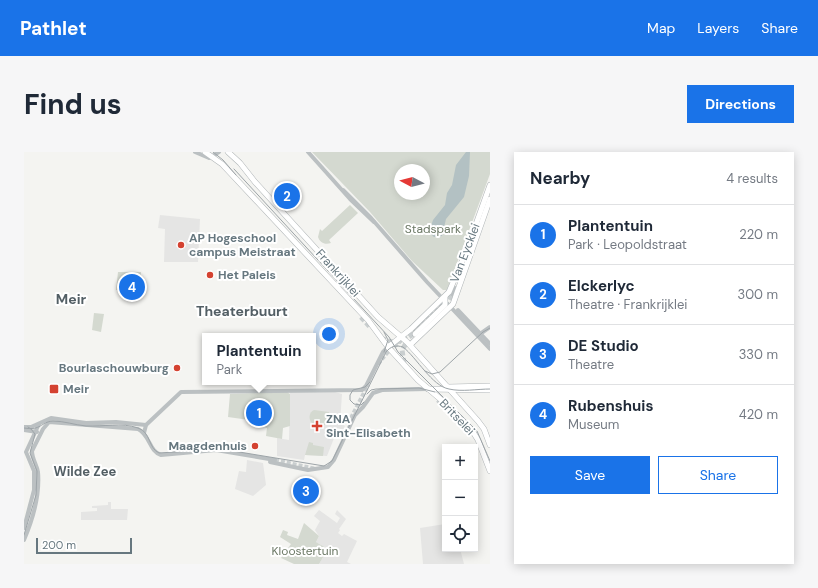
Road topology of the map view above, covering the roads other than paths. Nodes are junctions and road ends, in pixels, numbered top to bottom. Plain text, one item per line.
1 (195, 152) edge
2 (205, 152) edge
3 (218, 152) edge
4 (228, 152) edge
5 (308, 152) edge
6 (213, 157) junction
7 (490, 185) edge
8 (490, 199) edge
9 (471, 254) junction
10 (330, 277) junction
11 (452, 294) tunnel mouth
12 (445, 299) junction
13 (452, 306) junction
14 (361, 317) tunnel mouth
15 (490, 327) edge
16 (415, 334) tunnel mouth
17 (480, 335) junction
18 (402, 337) junction
19 (490, 344) edge
20 (410, 345) junction
21 (388, 347) junction
22 (490, 349) edge
23 (490, 386) edge
24 (427, 389) junction
25 (450, 389) junction
26 (490, 390) edge
27 (455, 418) tunnel mouth
28 (53, 420) junction
29 (41, 422) junction
30 (145, 425) junction
31 (24, 428) edge
32 (42, 428) junction
33 (35, 432) junction
34 (144, 433) junction
35 (490, 445) edge
36 (237, 454) junction
37 (275, 460) tunnel mouth
38 (487, 462) junction
39 (490, 471) edge
40 (26, 528) edge
41 (24, 540) edge

1 - 6 street, Frankrijklei
2 - 6 main road, Frankrijklei
3 - 6 street
4 - 18 main road, Frankrijklei
5 - 12 street
6 - 10 main road, Frankrijklei
7 - 12 main road, Van Eycklei
8 - 9 main road, Van Eycklei
9 - 11 main road, Van Eycklei
9 - 13 main road, Van Eycklei
10 - 14 main road
10 - 21 main road, Frankrijklei
12 - 13 street
12 - 16 main road
12 - 18 main road
13 - 17 street
13 - 20 main road
15 - 17 street
17 - 19 street
17 - 22 street
18 - 20 main road, Frankrijklei
18 - 21 main road
20 - 25 main road, Frankrijklei
21 - 24 main road, Frankrijklei
21 - 30 street
23 - 25 main road
24 - 25 main road
24 - 36 street
24 - 38 main road, Britselei
25 - 26 main road
25 - 35 main road, Britselei
27 - 38 main road
28 - 29 street
28 - 30 street
28 - 32 street
28 - 34 street
29 - 31 street
29 - 33 street
30 - 34 street
31 - 33 street
32 - 33 street
32 - 40 street
33 - 40 street
34 - 36 street
36 - 37 street
38 - 39 main road, Britselei
40 - 41 street

